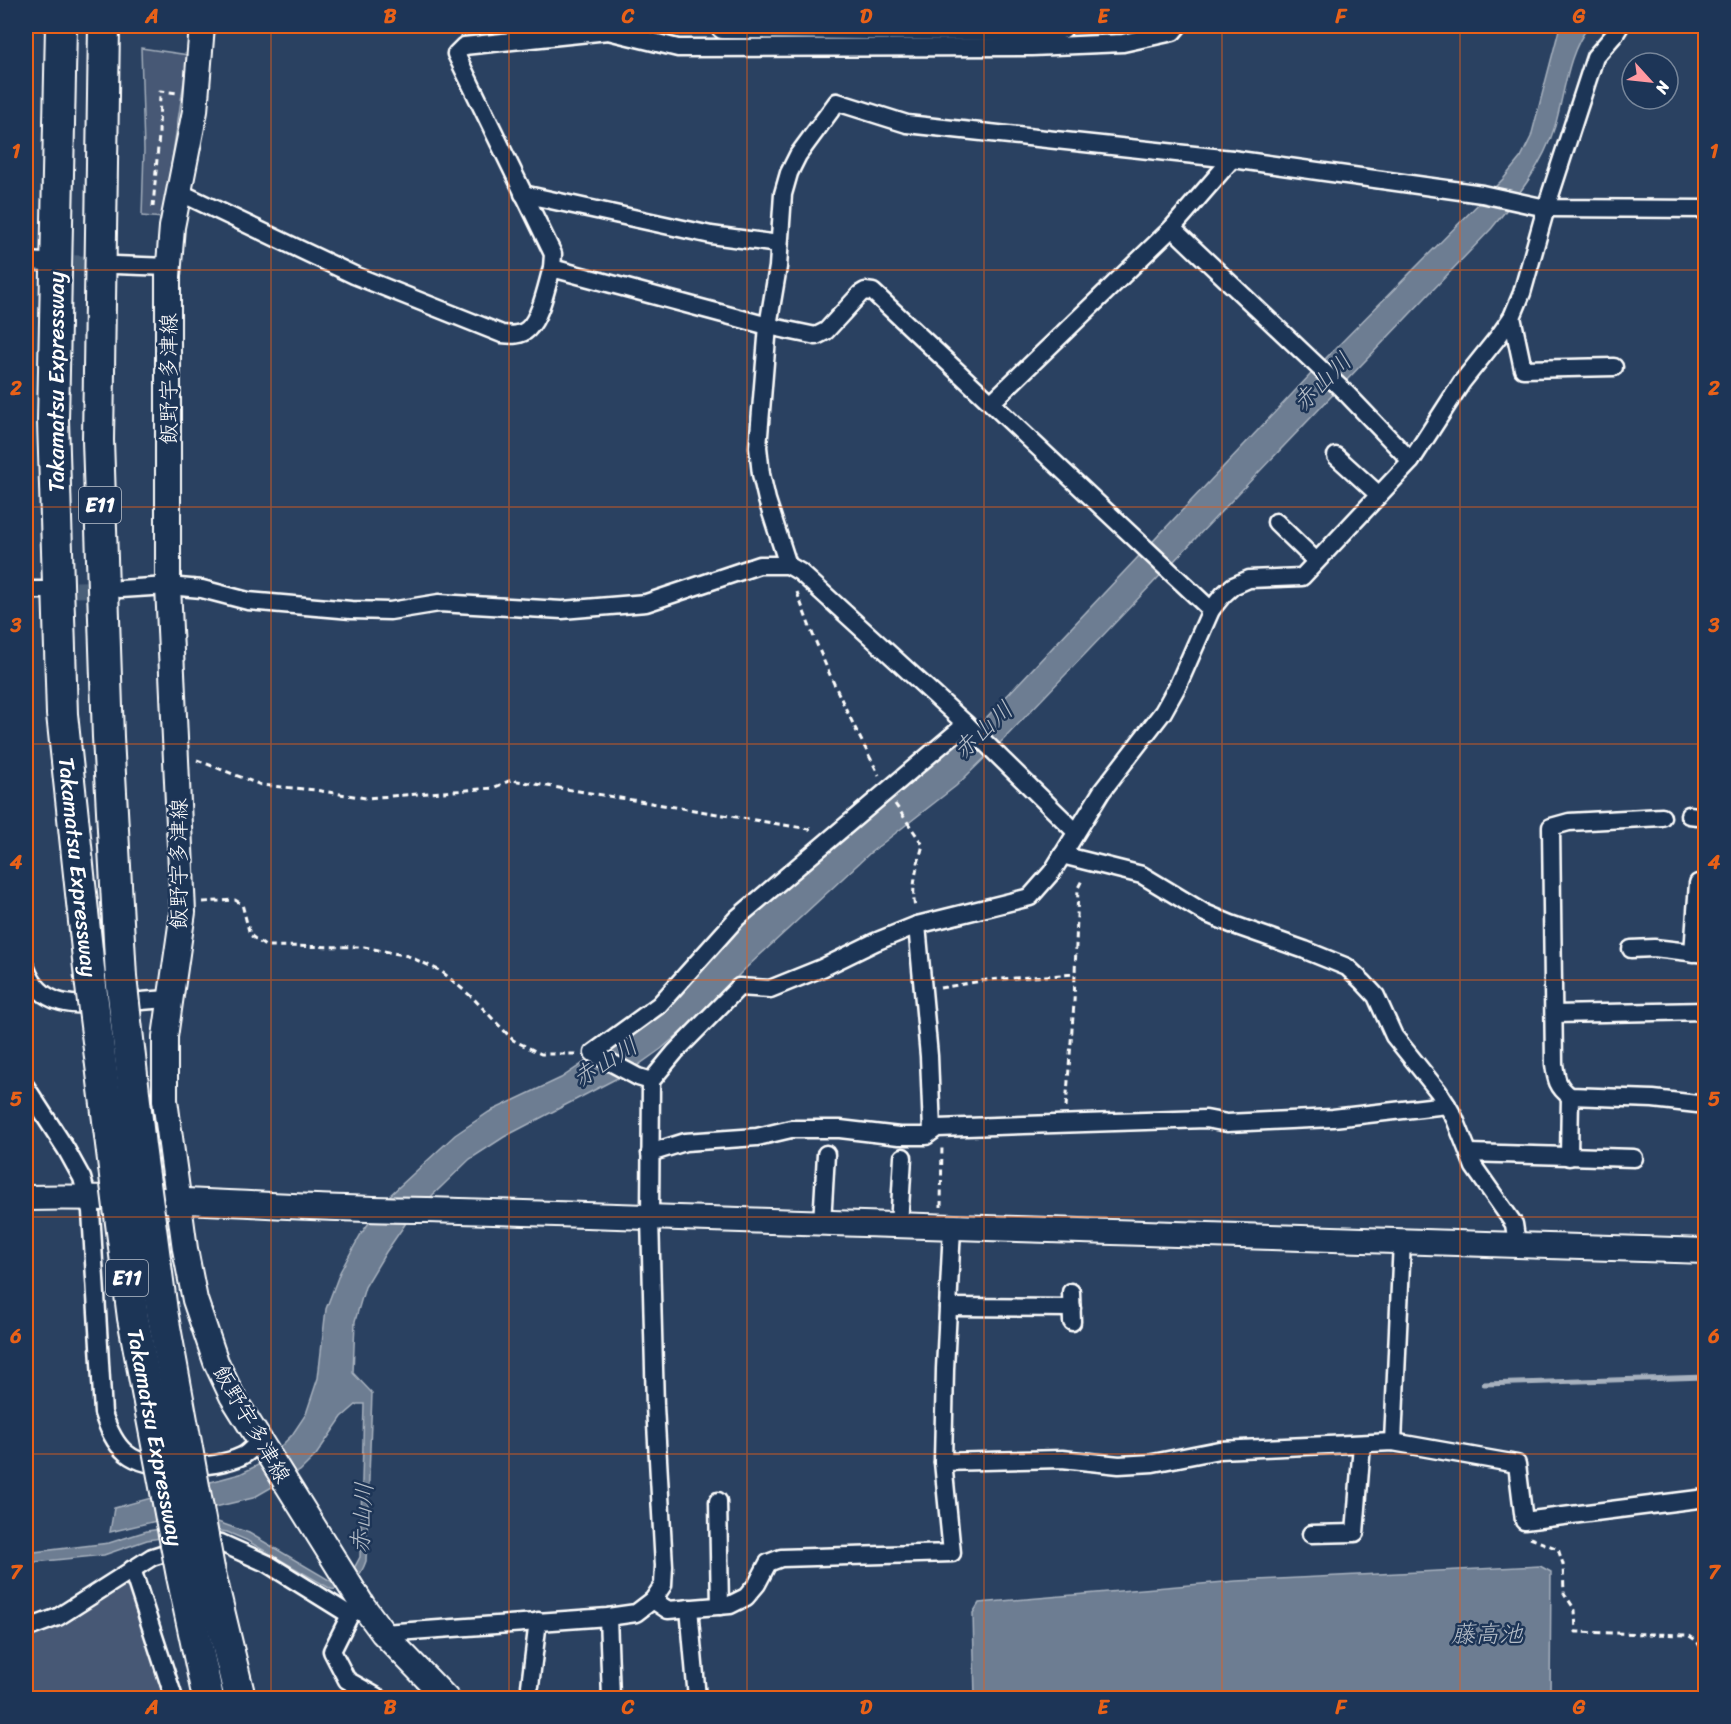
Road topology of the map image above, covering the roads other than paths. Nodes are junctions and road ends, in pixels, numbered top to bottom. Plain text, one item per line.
1 (202, 26) edge
2 (723, 26) edge
3 (1061, 26) edge
4 (1178, 26) edge
5 (1620, 26) edge
6 (61, 27) edge
7 (609, 28) edge
8 (104, 29) edge
9 (1232, 159) junction
10 (179, 192) junction
11 (523, 194) junction
12 (1546, 208) junction
13 (1706, 209) edge
14 (1172, 228) junction
15 (779, 244) junction
16 (26, 261) edge
17 (43, 262) tunnel mouth
18 (115, 265) tunnel mouth
19 (169, 267) junction
20 (552, 268) junction
21 (1512, 317) junction
22 (768, 326) junction
23 (1614, 367) dead end
24 (992, 402) junction
25 (1336, 456) dead end
26 (1411, 461) junction
27 (1378, 495) junction
28 (1276, 522) dead end
29 (1316, 561) junction
30 (788, 565) junction
31 (168, 586) junction
32 (120, 589) tunnel mouth
33 (26, 590) edge
34 (49, 590) tunnel mouth
35 (1211, 610) junction
36 (966, 724) junction
37 (1662, 817) dead end
38 (1076, 832) junction
39 (1062, 855) junction
40 (1697, 883) edge
41 (917, 925) junction
42 (1631, 949) dead end
43 (1699, 953) edge
44 (26, 968) edge
45 (170, 999) junction
46 (1706, 1011) edge
47 (1554, 1014) junction
48 (644, 1079) junction
49 (26, 1087) edge
50 (1570, 1096) junction
51 (1706, 1105) edge
52 (1447, 1106) junction
53 (937, 1130) junction
54 (1468, 1152) junction
55 (650, 1153) junction
56 (826, 1154) dead end
57 (903, 1157) dead end
58 (1569, 1157) junction
59 (1635, 1158) dead end
60 (26, 1198) edge
61 (88, 1198) junction
62 (178, 1201) junction
63 (650, 1218) junction
64 (822, 1223) junction
65 (899, 1226) junction
66 (947, 1228) junction
67 (1402, 1241) junction
68 (1516, 1244) junction
69 (1706, 1251) edge
70 (948, 1307) junction
71 (1072, 1307) dead end
72 (1393, 1442) junction
73 (262, 1444) junction
74 (1362, 1444) junction
75 (943, 1462) junction
76 (1706, 1498) edge
77 (718, 1501) dead end
78 (1311, 1534) dead end
79 (132, 1569) junction
80 (195, 1573) junction
81 (653, 1600) junction
82 (720, 1606) junction
83 (688, 1608) junction
84 (356, 1611) junction
85 (608, 1617) junction
86 (538, 1622) junction
87 (26, 1629) edge
88 (383, 1633) junction
89 (530, 1686) dead end
90 (174, 1698) edge
91 (208, 1698) edge
92 (240, 1698) edge
93 (379, 1698) edge
94 (446, 1698) edge
95 (611, 1698) edge
96 (697, 1698) edge

1 - 10 main road, 飯野宇多津線
2 - 3 main road
4 - 7 street
5 - 12 street
6 - 80 highway, Takamatsu Expressway / E11, bridge
7 - 11 street
8 - 80 highway, Takamatsu Expressway / E11, bridge
9 - 12 street
9 - 14 street
9 - 15 street
10 - 19 main road, 飯野宇多津線
10 - 20 street
11 - 15 street
11 - 20 street
12 - 13 street
12 - 21 street
14 - 24 street
14 - 26 street
15 - 22 street
16 - 17 street
18 - 19 street
19 - 31 main road, 飯野宇多津線
20 - 22 street
21 - 23 street
21 - 26 street
22 - 24 street
22 - 30 street
24 - 35 street
25 - 27 street
26 - 27 street
27 - 29 street
28 - 29 street
29 - 35 street
30 - 31 street
30 - 36 street
31 - 32 street
31 - 45 main road, 飯野宇多津線
33 - 34 street
35 - 38 street
36 - 38 street
36 - 48 street
37 - 47 street
38 - 39 street
39 - 41 street
39 - 52 street
40 - 43 street
41 - 48 street
41 - 53 street
42 - 43 street
44 - 45 street
45 - 62 main road, 飯野宇多津線
46 - 47 street
47 - 50 street
48 - 55 street
49 - 61 street
50 - 51 street
50 - 58 street
52 - 53 street
52 - 54 street
53 - 55 street
54 - 58 street
54 - 68 street
55 - 63 street
56 - 64 street
57 - 65 street
58 - 59 street
60 - 61 main road
61 - 62 main road
61 - 73 street
62 - 63 main road
62 - 73 main road, 飯野宇多津線
63 - 64 main road
63 - 81 street
64 - 65 main road
65 - 66 main road
66 - 67 main road
66 - 70 street
67 - 68 main road
67 - 72 street
68 - 69 main road
70 - 71 street
70 - 75 street
72 - 74 street
72 - 76 street
73 - 84 main road, 飯野宇多津線
74 - 75 street
74 - 78 street
75 - 82 street
77 - 82 street
79 - 84 street
79 - 87 street
79 - 90 street
80 - 91 highway, Takamatsu Expressway / E11
80 - 92 highway, Takamatsu Expressway / E11
81 - 83 street
81 - 85 street
82 - 83 street
83 - 96 street
84 - 88 main road, 飯野宇多津線
84 - 93 street
85 - 86 street
85 - 95 street
86 - 88 street
86 - 89 street
88 - 94 main road, 飯野宇多津線

